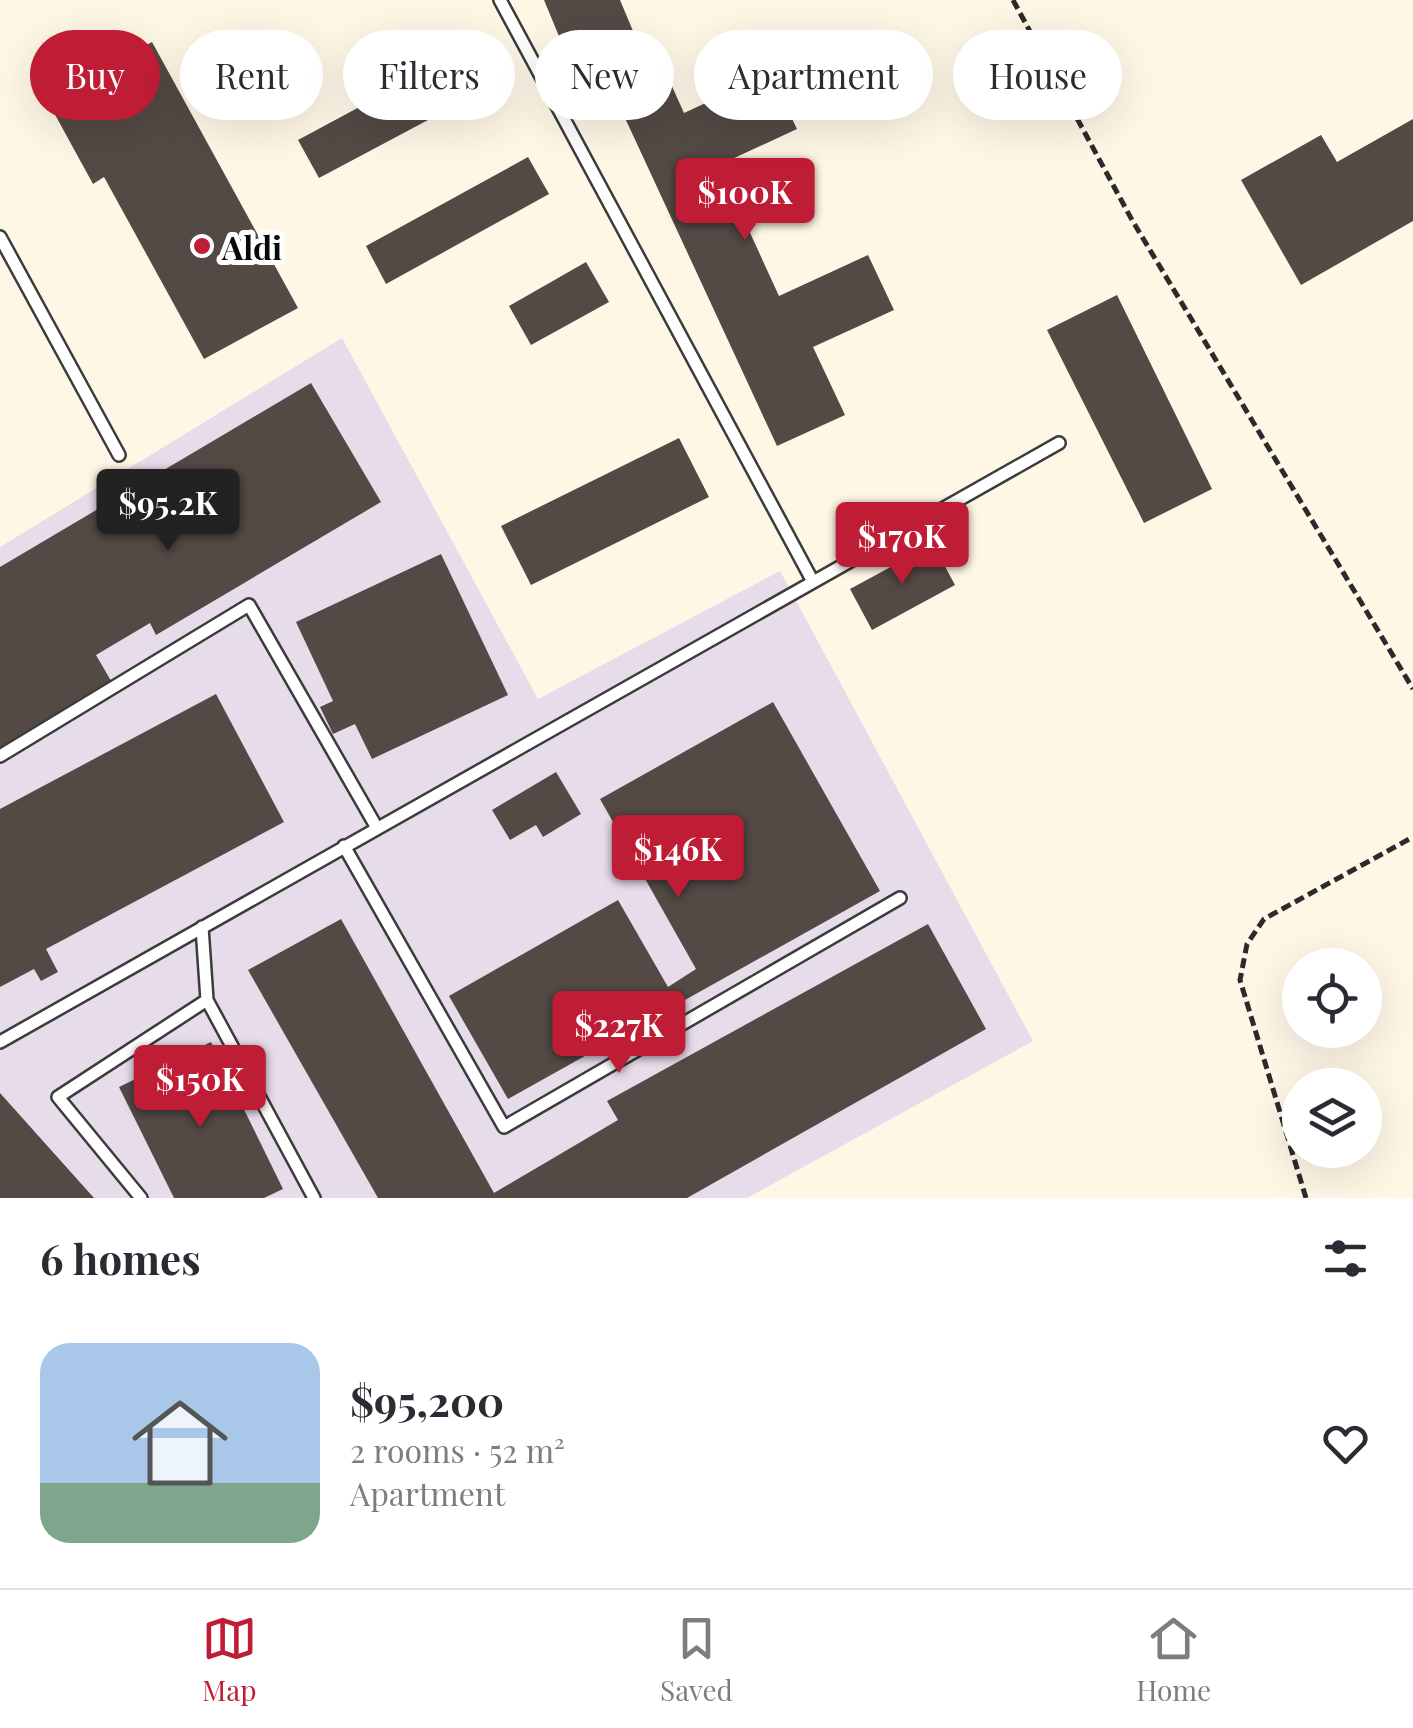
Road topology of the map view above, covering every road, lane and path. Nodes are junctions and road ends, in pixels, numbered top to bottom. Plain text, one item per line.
1 (500, 0) edge
2 (1013, 0) edge
3 (0, 237) edge
4 (1059, 443) dead end
5 (119, 455) dead end
6 (812, 580) junction
7 (1413, 690) edge
8 (0, 756) edge
9 (377, 828) junction
10 (1413, 837) edge
11 (344, 846) junction
12 (900, 898) dead end
13 (202, 927) junction
14 (207, 1000) junction
15 (0, 1042) edge
16 (140, 1198) edge
17 (314, 1198) edge
18 (1306, 1198) edge

1 - 6 lane
2 - 7 path
3 - 5 lane
4 - 6 lane
6 - 9 lane
8 - 9 lane
9 - 11 lane
10 - 18 path
11 - 12 lane
11 - 13 lane
13 - 14 lane
13 - 15 lane
14 - 16 lane
14 - 17 lane

